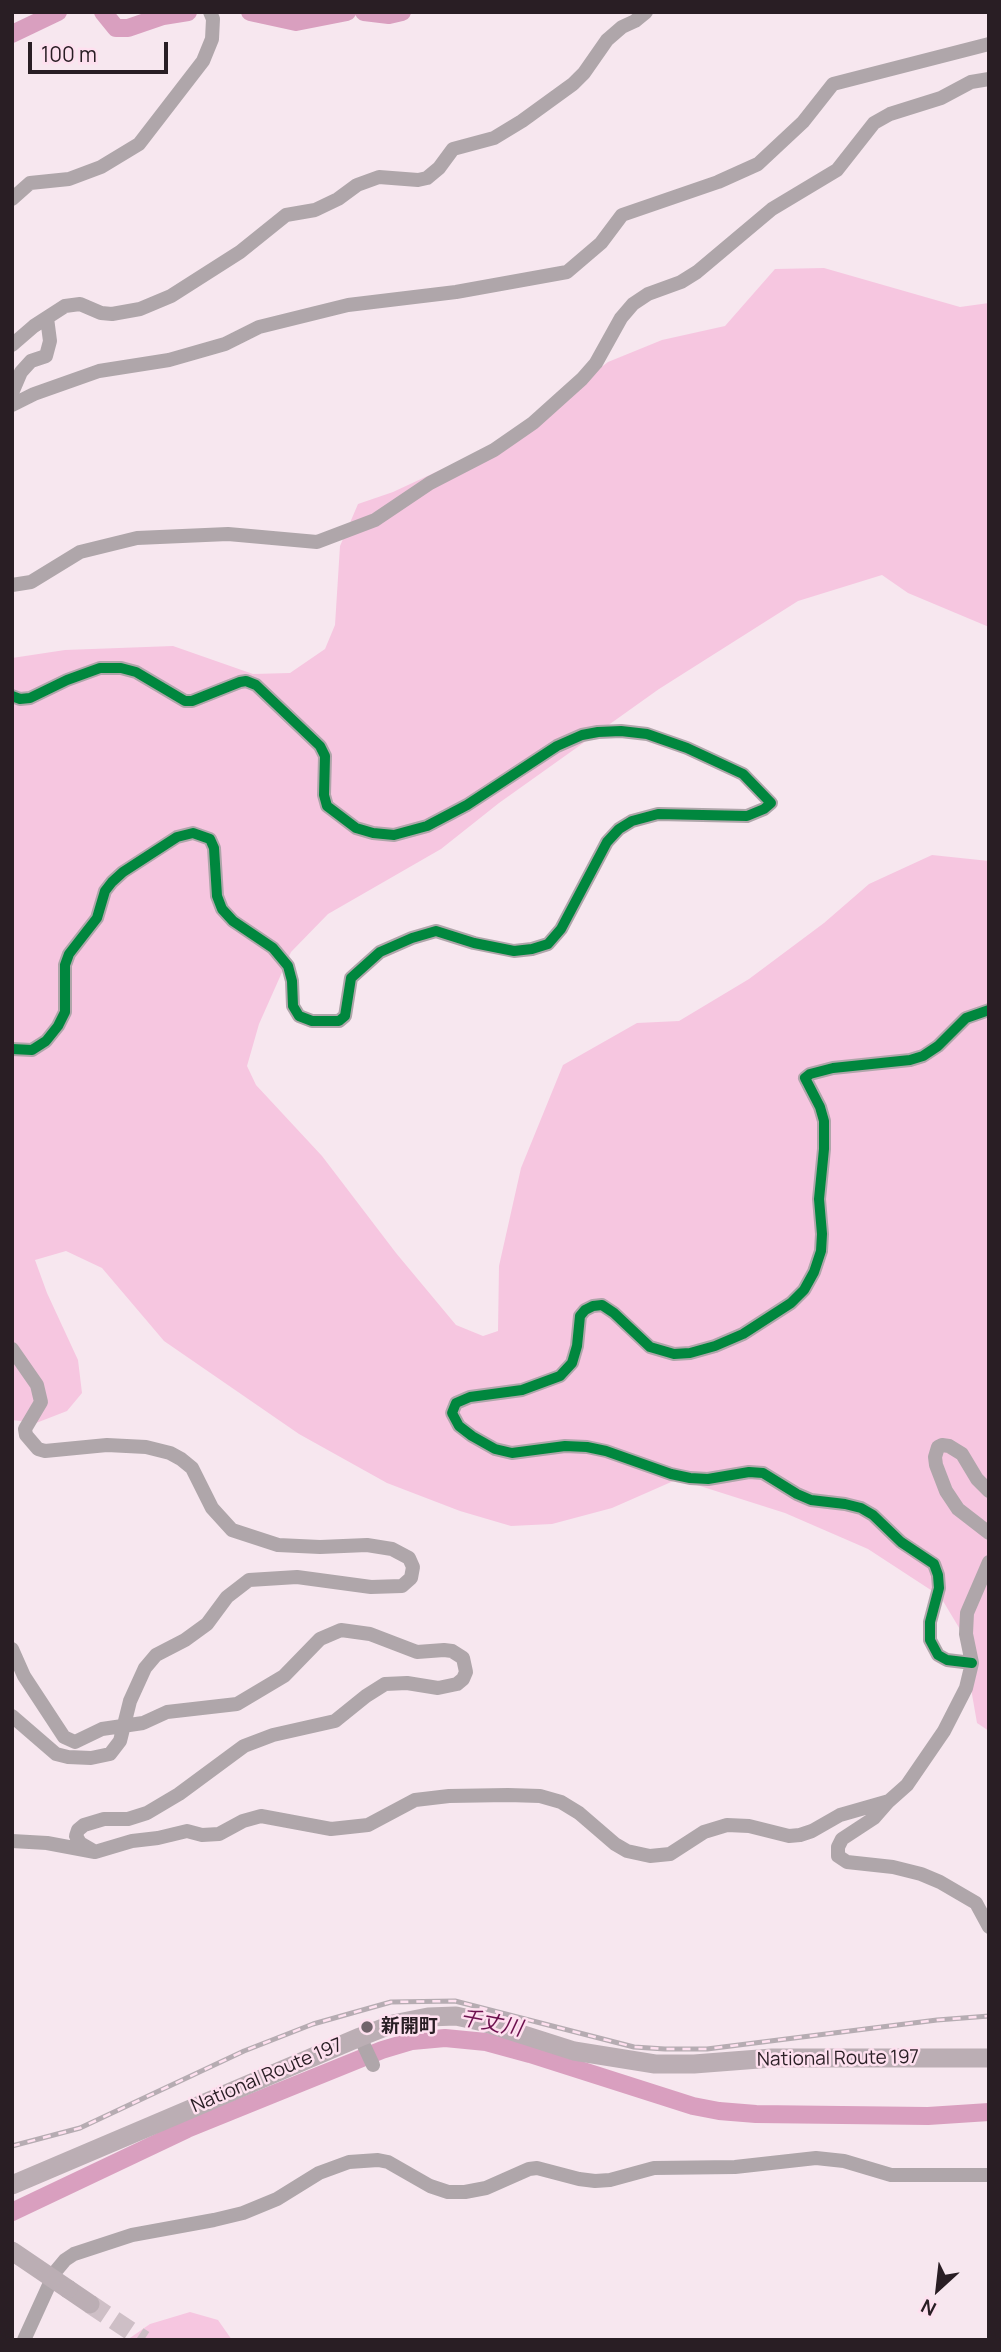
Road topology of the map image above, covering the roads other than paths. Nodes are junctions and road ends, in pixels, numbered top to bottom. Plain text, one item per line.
1 (210, 12) edge
2 (646, 12) edge
3 (989, 44) edge
4 (989, 79) edge
5 (12, 199) edge
6 (47, 318) junction
7 (12, 345) edge
8 (12, 393) edge
9 (12, 405) edge
10 (12, 585) edge
11 (12, 696) edge
12 (989, 1010) edge
13 (12, 1049) edge
14 (12, 1349) edge
15 (989, 1491) edge
16 (989, 1533) edge
17 (989, 1562) edge
18 (12, 1649) edge
19 (972, 1663) junction
20 (12, 1716) edge
21 (122, 1726) junction
22 (889, 1801) junction
23 (12, 1841) edge
24 (95, 1852) junction
25 (989, 1927) edge
26 (362, 2040) junction
27 (989, 2058) edge
28 (373, 2065) dead end
29 (989, 2175) edge
30 (12, 2185) edge
31 (12, 2251) edge
32 (90, 2304) tunnel mouth
33 (24, 2340) edge

1 - 5 street
2 - 6 street
3 - 9 street
4 - 10 street
6 - 7 street
6 - 8 street
11 - 13 street
12 - 19 street
14 - 21 street
15 - 16 street
17 - 19 street
18 - 21 street
19 - 22 street
20 - 21 street
21 - 24 street
22 - 24 street
22 - 25 street
23 - 24 street
26 - 27 highway, National Route 197
26 - 28 street
26 - 30 highway, National Route 197
29 - 33 street
31 - 32 highway, bridge

